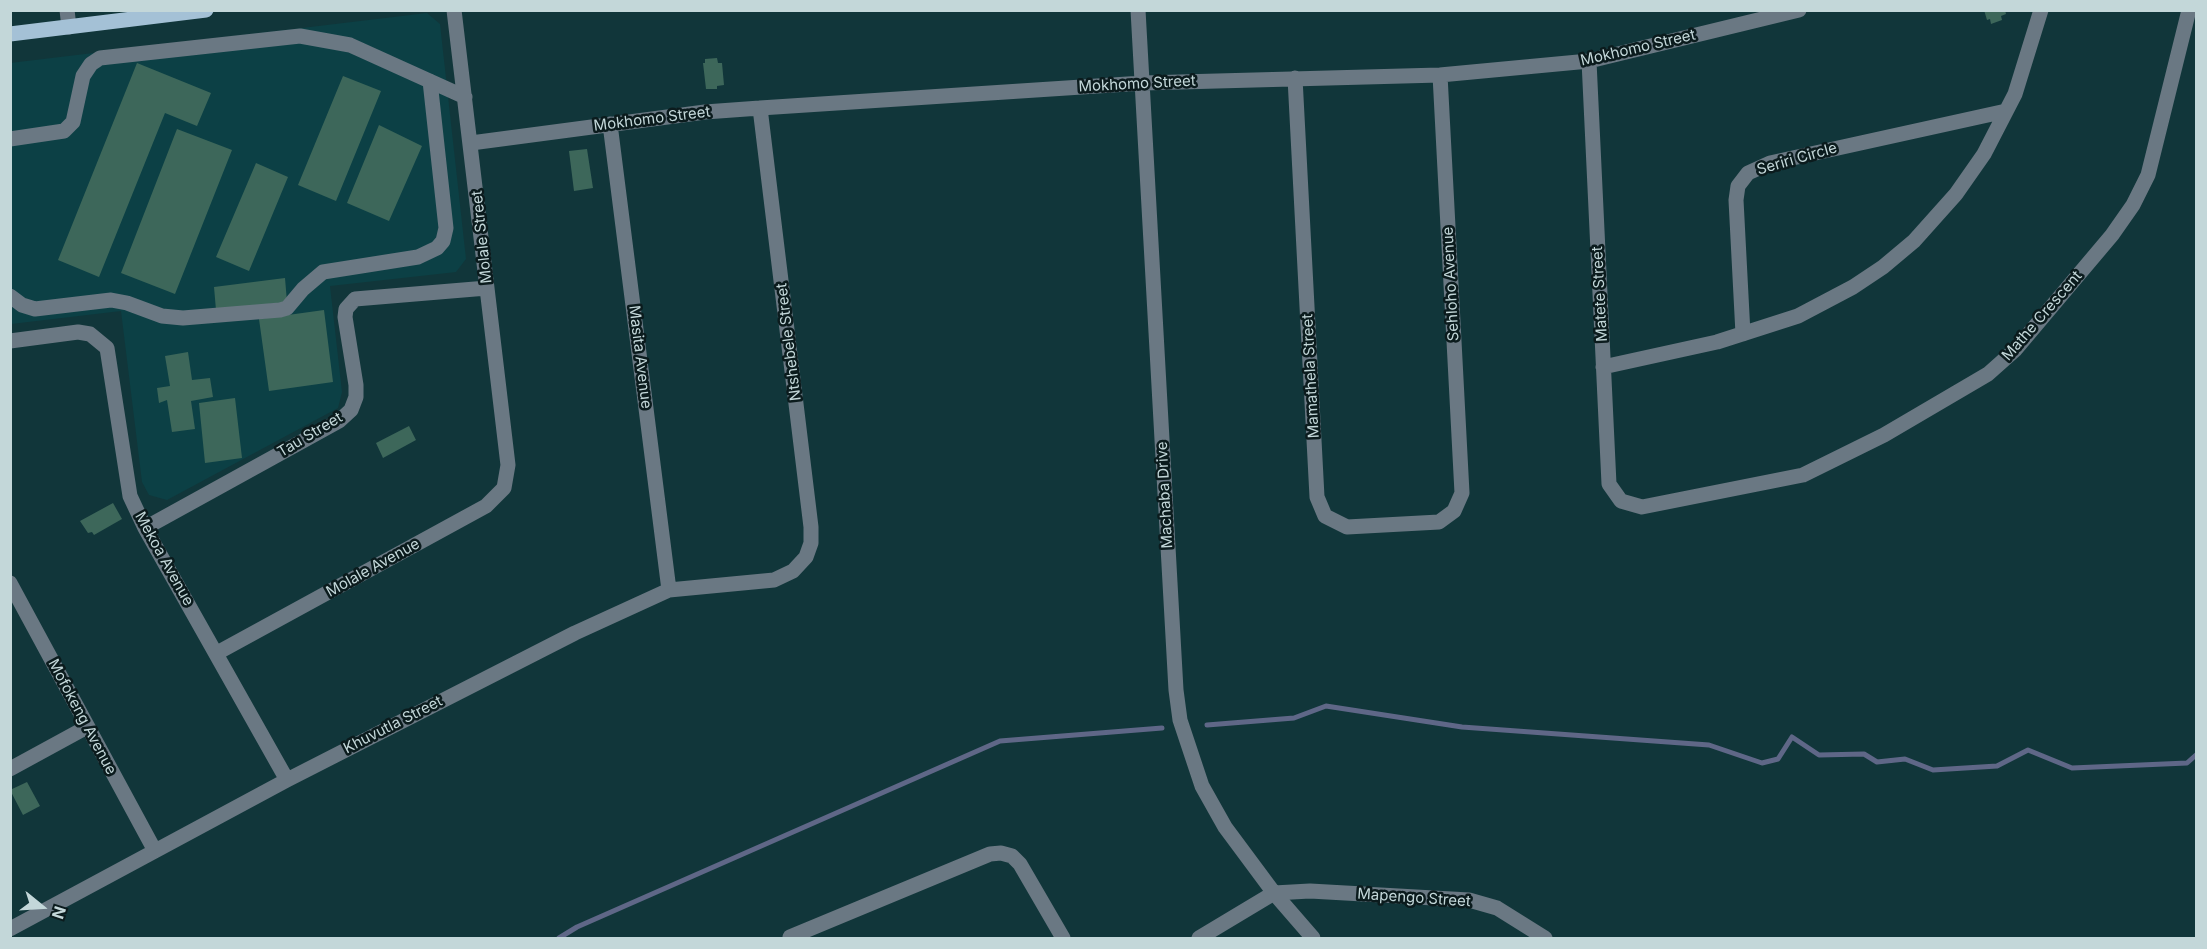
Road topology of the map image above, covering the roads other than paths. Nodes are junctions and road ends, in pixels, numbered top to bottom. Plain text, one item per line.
1 (67, 10) edge
2 (206, 10) edge
3 (454, 10) edge
4 (1138, 10) edge
5 (1798, 10) edge
6 (2041, 10) edge
7 (2189, 10) edge
8 (69, 27) junction
9 (10, 34) edge
10 (1589, 61) junction
11 (1440, 75) junction
12 (1294, 78) junction
13 (430, 81) junction
14 (1143, 82) junction
15 (465, 97) junction
16 (760, 108) junction
17 (2006, 111) junction
18 (610, 124) junction
19 (10, 139) edge
20 (471, 143) junction
21 (487, 288) junction
22 (10, 296) edge
23 (1743, 334) junction
24 (10, 341) edge
25 (1603, 367) junction
26 (508, 465) joint
27 (1462, 493) joint
28 (1642, 507) joint
29 (145, 528) junction
30 (793, 571) joint
31 (669, 590) junction
32 (12, 592) edge
33 (218, 653) junction
34 (87, 727) junction
35 (10, 769) edge
36 (286, 780) junction
37 (155, 851) junction
38 (1274, 893) junction
39 (10, 929) edge
40 (790, 937) dead end
41 (1063, 939) edge
42 (1199, 939) edge
43 (1313, 939) edge
44 (1545, 939) edge

1 - 8 street
2 - 8 main road
3 - 15 street, Molale Street
4 - 14 street, Machaba Drive
5 - 10 street, Mokhomo Street
6 - 17 street
7 - 28 street, Mathe Crescent
8 - 9 main road
10 - 11 street, Mokhomo Street
10 - 25 street, Matete Street
11 - 12 street, Mokhomo Street
11 - 27 street, Sehloho Avenue
12 - 14 street, Mokhomo Street
12 - 27 street, Mamathela Street
13 - 15 street
13 - 19 street
13 - 22 street
14 - 16 street, Mokhomo Street
14 - 38 street, Machaba Drive
15 - 20 street, Molale Street
16 - 18 street, Mokhomo Street
16 - 30 street, Ntshebele Street
17 - 23 street
17 - 23 street, Seriri Circle
18 - 20 street, Mokhomo Street
18 - 31 street, Masita Avenue
20 - 21 street, Molale Street
21 - 26 street, Molale Street
21 - 29 street, Tau Street
23 - 25 street
24 - 29 street, Mekoa Avenue
25 - 28 street, Matete Street
26 - 33 street, Molale Avenue
29 - 33 street, Mekoa Avenue
30 - 31 street, Khuvutla Street
31 - 36 street, Khuvutla Street
32 - 34 street, Mofokeng Avenue
33 - 36 street, Mekoa Avenue
34 - 35 street
34 - 37 street, Mofokeng Avenue
36 - 37 street, Khuvutla Street
37 - 39 street, Khuvutla Street
38 - 42 street
38 - 43 street, Machaba Drive
38 - 44 street, Mapengo Street
40 - 41 street

